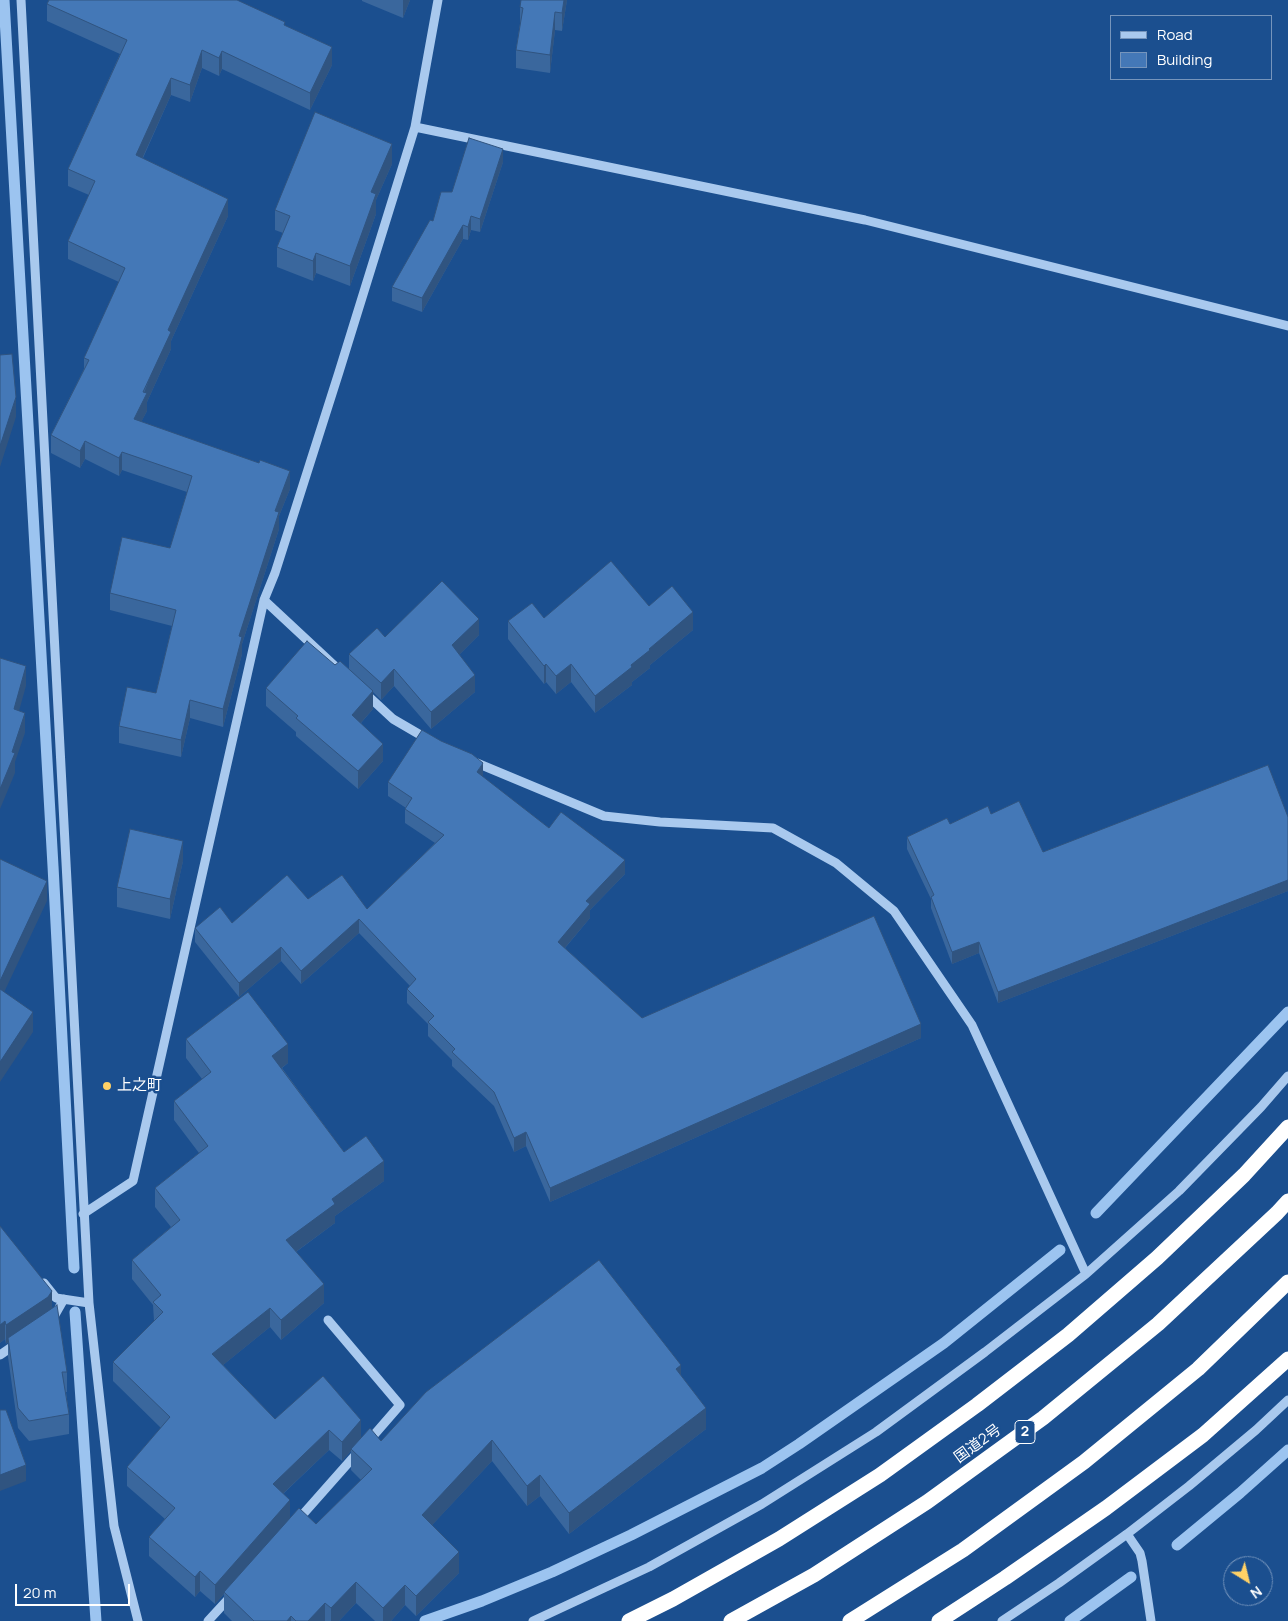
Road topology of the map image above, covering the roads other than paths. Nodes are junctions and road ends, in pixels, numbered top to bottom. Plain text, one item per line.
1 (22, 0) edge
2 (438, 0) edge
3 (415, 127) junction
4 (1288, 326) edge
5 (264, 600) junction
6 (343, 673) edge
7 (357, 686) edge
8 (434, 744) edge
9 (461, 756) edge
10 (1288, 1076) edge
11 (1288, 1127) edge
12 (1288, 1201) edge
13 (83, 1214) junction
14 (1086, 1274) junction
15 (38, 1276) edge
16 (1288, 1282) edge
17 (64, 1299) junction
18 (89, 1303) junction
19 (328, 1320) dead end
20 (45, 1325) edge
21 (23, 1340) edge
22 (0, 1354) edge
23 (1288, 1359) edge
24 (1288, 1400) edge
25 (290, 1530) edge
26 (1127, 1534) junction
27 (238, 1589) edge
28 (138, 1621) edge
29 (208, 1621) edge
30 (533, 1621) edge
31 (629, 1621) edge
32 (731, 1621) edge
33 (850, 1621) edge
34 (939, 1621) edge
35 (1002, 1621) edge
36 (1152, 1621) edge

1 - 13 street
2 - 3 street
3 - 4 street
3 - 5 street
5 - 6 street
5 - 13 street
7 - 8 street
9 - 14 street
10 - 14 street
11 - 31 highway
12 - 32 highway, 国道2号 / 2
13 - 18 street
14 - 30 street
15 - 17 street
16 - 33 highway
17 - 18 street
17 - 20 street
18 - 28 street
19 - 25 street
21 - 22 street
23 - 34 highway
24 - 26 street
26 - 35 street
26 - 36 street
27 - 29 street

